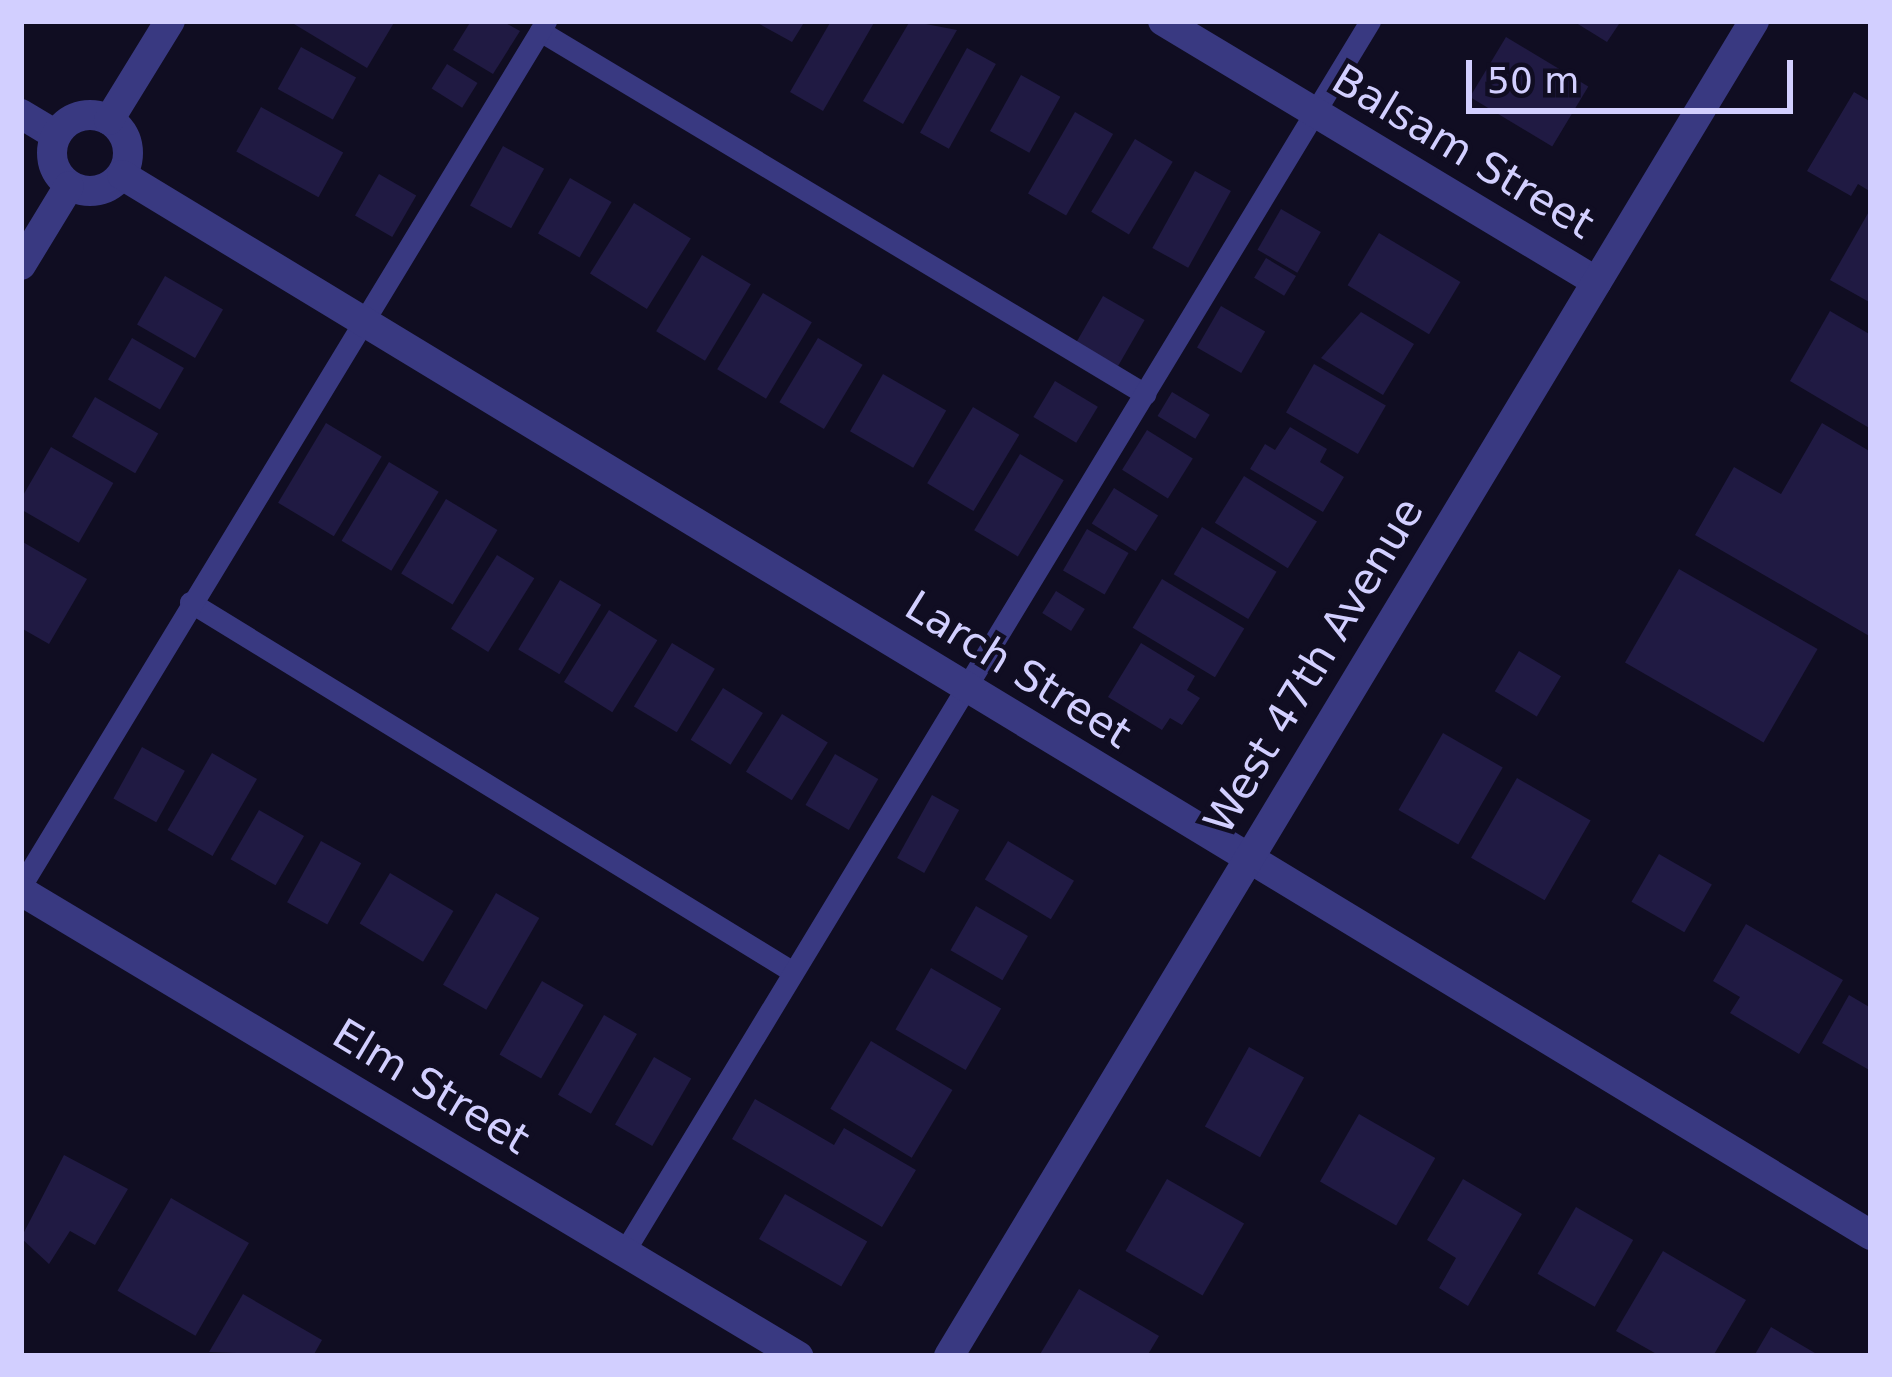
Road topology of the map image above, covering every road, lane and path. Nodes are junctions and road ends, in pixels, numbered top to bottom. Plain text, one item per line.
1 (170, 21) edge
2 (1163, 21) edge
3 (1370, 21) edge
4 (1754, 21) edge
5 (543, 26) edge
6 (1315, 112) junction
7 (21, 114) edge
8 (109, 120) junction
9 (56, 135) junction
10 (122, 175) junction
11 (69, 186) junction
12 (21, 265) edge
13 (1597, 282) junction
14 (362, 322) junction
15 (1145, 394) junction
16 (190, 602) junction
17 (965, 686) junction
18 (1246, 860) junction
19 (21, 888) edge
20 (793, 972) junction
21 (1871, 1235) edge
22 (624, 1252) junction
23 (797, 1356) edge
24 (949, 1356) edge

1 - 8 street
2 - 6 street, Balsam Street
3 - 6 lane
4 - 13 street, West 47th Avenue
5 - 14 lane
5 - 15 lane
6 - 13 street, Balsam Street
6 - 15 lane
7 - 9 street
8 - 9 street
8 - 10 street
9 - 11 street
10 - 11 street
10 - 14 street, Larch Street
11 - 12 street
13 - 18 street, West 47th Avenue
14 - 16 lane
14 - 17 street, Larch Street
15 - 17 lane
16 - 19 lane
16 - 20 lane
17 - 18 street, Larch Street
17 - 20 lane
18 - 21 street, Larch Street
18 - 24 street, West 47th Avenue
19 - 22 street, Elm Street
20 - 22 lane
22 - 23 street, Elm Street

